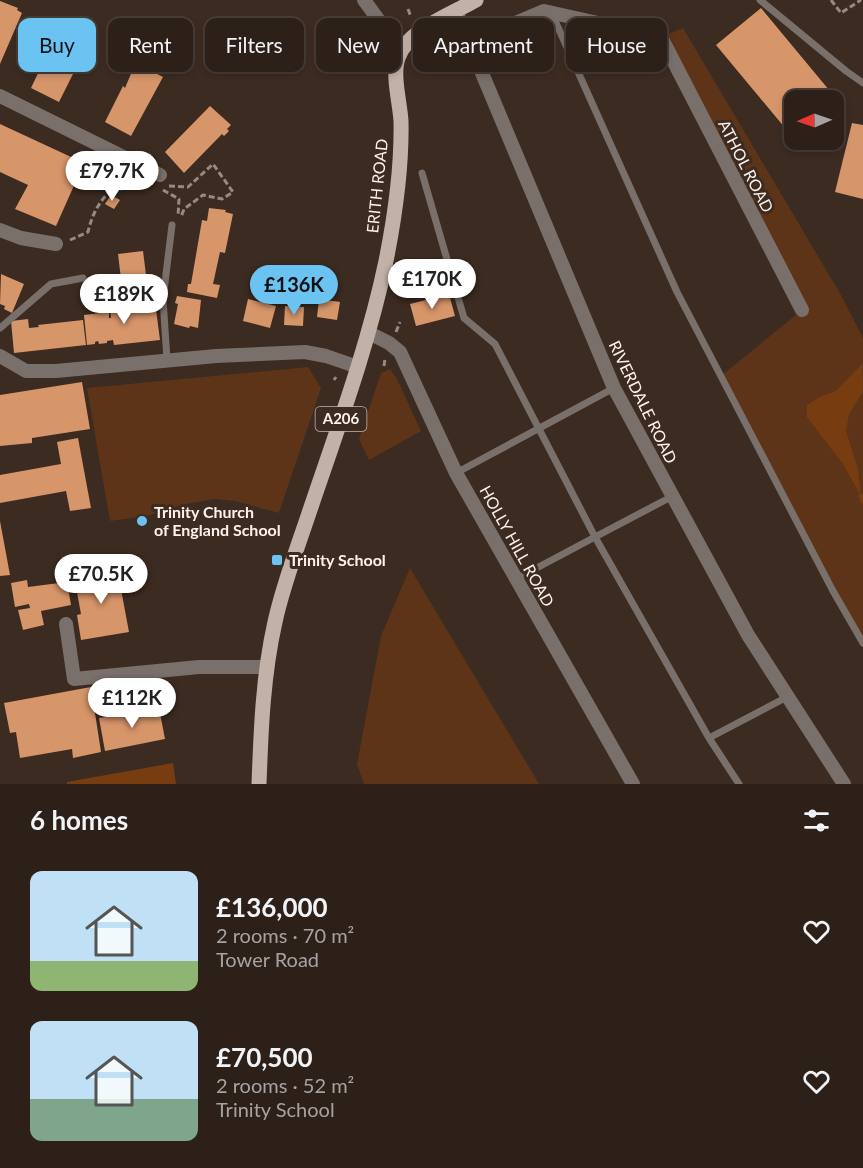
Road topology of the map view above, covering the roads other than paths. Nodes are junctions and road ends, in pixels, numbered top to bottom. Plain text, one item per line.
1 (364, 0) edge
2 (760, 0) edge
3 (467, 4) edge
4 (551, 12) junction
5 (377, 18) edge
6 (527, 18) edge
7 (401, 49) edge
8 (398, 72) edge
9 (482, 72) edge
10 (863, 83) edge
11 (0, 96) edge
12 (134, 162) junction
13 (422, 173) dead end
14 (160, 175) dead end
15 (121, 187) dead end
16 (172, 225) road end
17 (0, 230) edge
18 (56, 244) road end
19 (83, 278) dead end
20 (802, 310) dead end
21 (0, 328) edge
22 (369, 333) junction
23 (0, 356) edge
24 (167, 360) junction
25 (358, 368) junction
26 (614, 388) junction
27 (538, 428) junction
28 (456, 473) junction
29 (671, 496) junction
30 (595, 537) junction
31 (516, 579) junction
32 (66, 624) dead end
33 (863, 643) edge
34 (267, 667) junction
35 (787, 697) junction
36 (709, 738) junction
37 (259, 784) edge
38 (633, 784) edge
39 (739, 784) edge
40 (844, 784) edge

1 - 5 street
2 - 10 lane
3 - 7 main road
4 - 6 street
4 - 20 street, ATHOL ROAD
4 - 33 lane
8 - 22 main road, ERITH ROAD / A206
9 - 26 street, RIVERDALE ROAD
11 - 12 street
12 - 14 street
12 - 15 lane
13 - 27 lane
16 - 24 lane
17 - 18 street
19 - 21 lane
22 - 25 main road, ERITH ROAD / A206
22 - 28 street, HOLLY HILL ROAD
23 - 24 street
24 - 25 street
25 - 34 main road, ERITH ROAD / A206
26 - 27 lane
26 - 29 street, RIVERDALE ROAD
27 - 28 lane
27 - 30 lane
28 - 31 street, HOLLY HILL ROAD
29 - 30 lane
29 - 35 street, RIVERDALE ROAD
30 - 31 lane
30 - 36 lane
31 - 38 street, HOLLY HILL ROAD
32 - 34 street
34 - 37 main road, ERITH ROAD / A206
35 - 36 lane
35 - 40 street, RIVERDALE ROAD
36 - 39 lane

